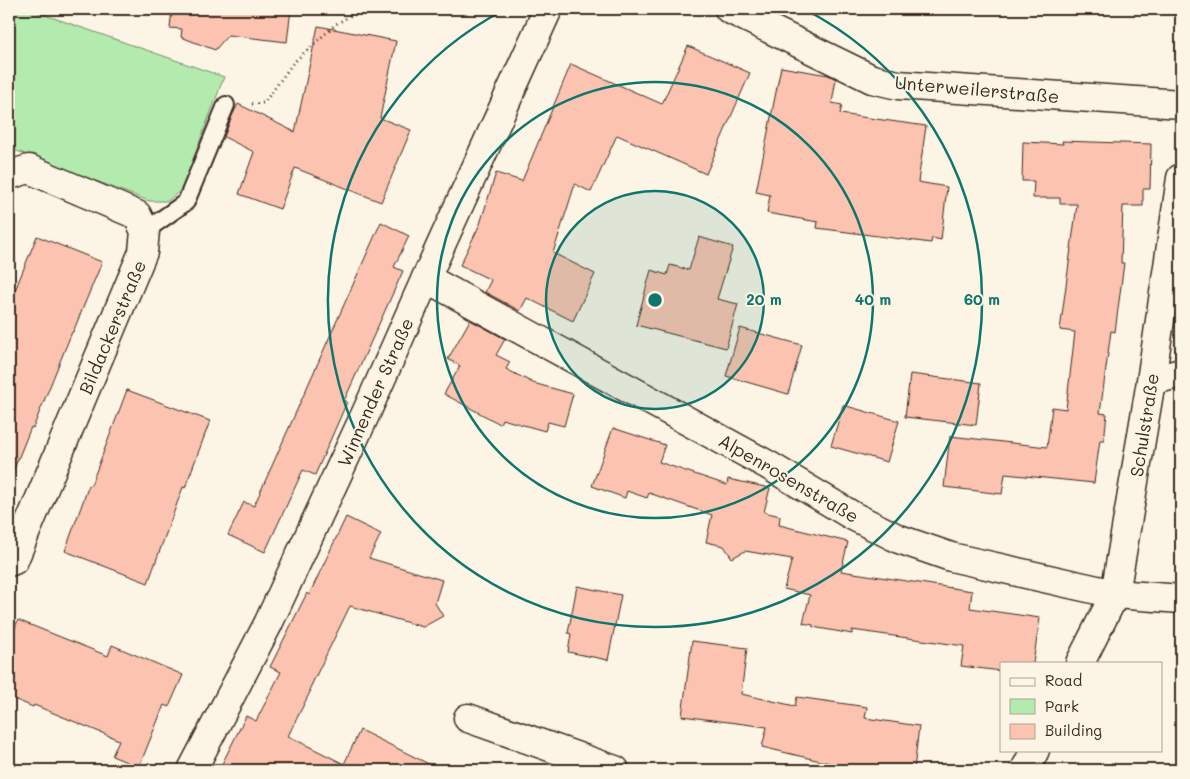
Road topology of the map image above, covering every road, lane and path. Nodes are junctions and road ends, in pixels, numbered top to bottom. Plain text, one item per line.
1 (362, 9) edge
2 (548, 9) edge
3 (729, 9) edge
4 (1181, 104) edge
5 (226, 105) joint
6 (9, 174) edge
7 (1181, 178) edge
8 (145, 231) junction
9 (426, 278) junction
10 (1181, 373) edge
11 (1151, 381) junction
12 (9, 562) edge
13 (1116, 594) junction
14 (1181, 600) edge
15 (1081, 662) edge
16 (468, 718) dead end
17 (1034, 752) edge
18 (192, 770) edge
19 (615, 770) edge
20 (1024, 770) edge

1 - 5 path
2 - 9 street, Winnender Straße
3 - 4 street, Unterweilerstraße
5 - 8 lane
6 - 8 street
7 - 11 street, Schulstraße
8 - 12 street, Bildackerstraße
9 - 13 street, Alpenrosenstraße
9 - 18 street, Winnender Straße
10 - 11 street
11 - 13 street, Schulstraße
13 - 14 street, Alpenrosenstraße
13 - 15 street, Schulstraße
16 - 19 street
17 - 20 street

